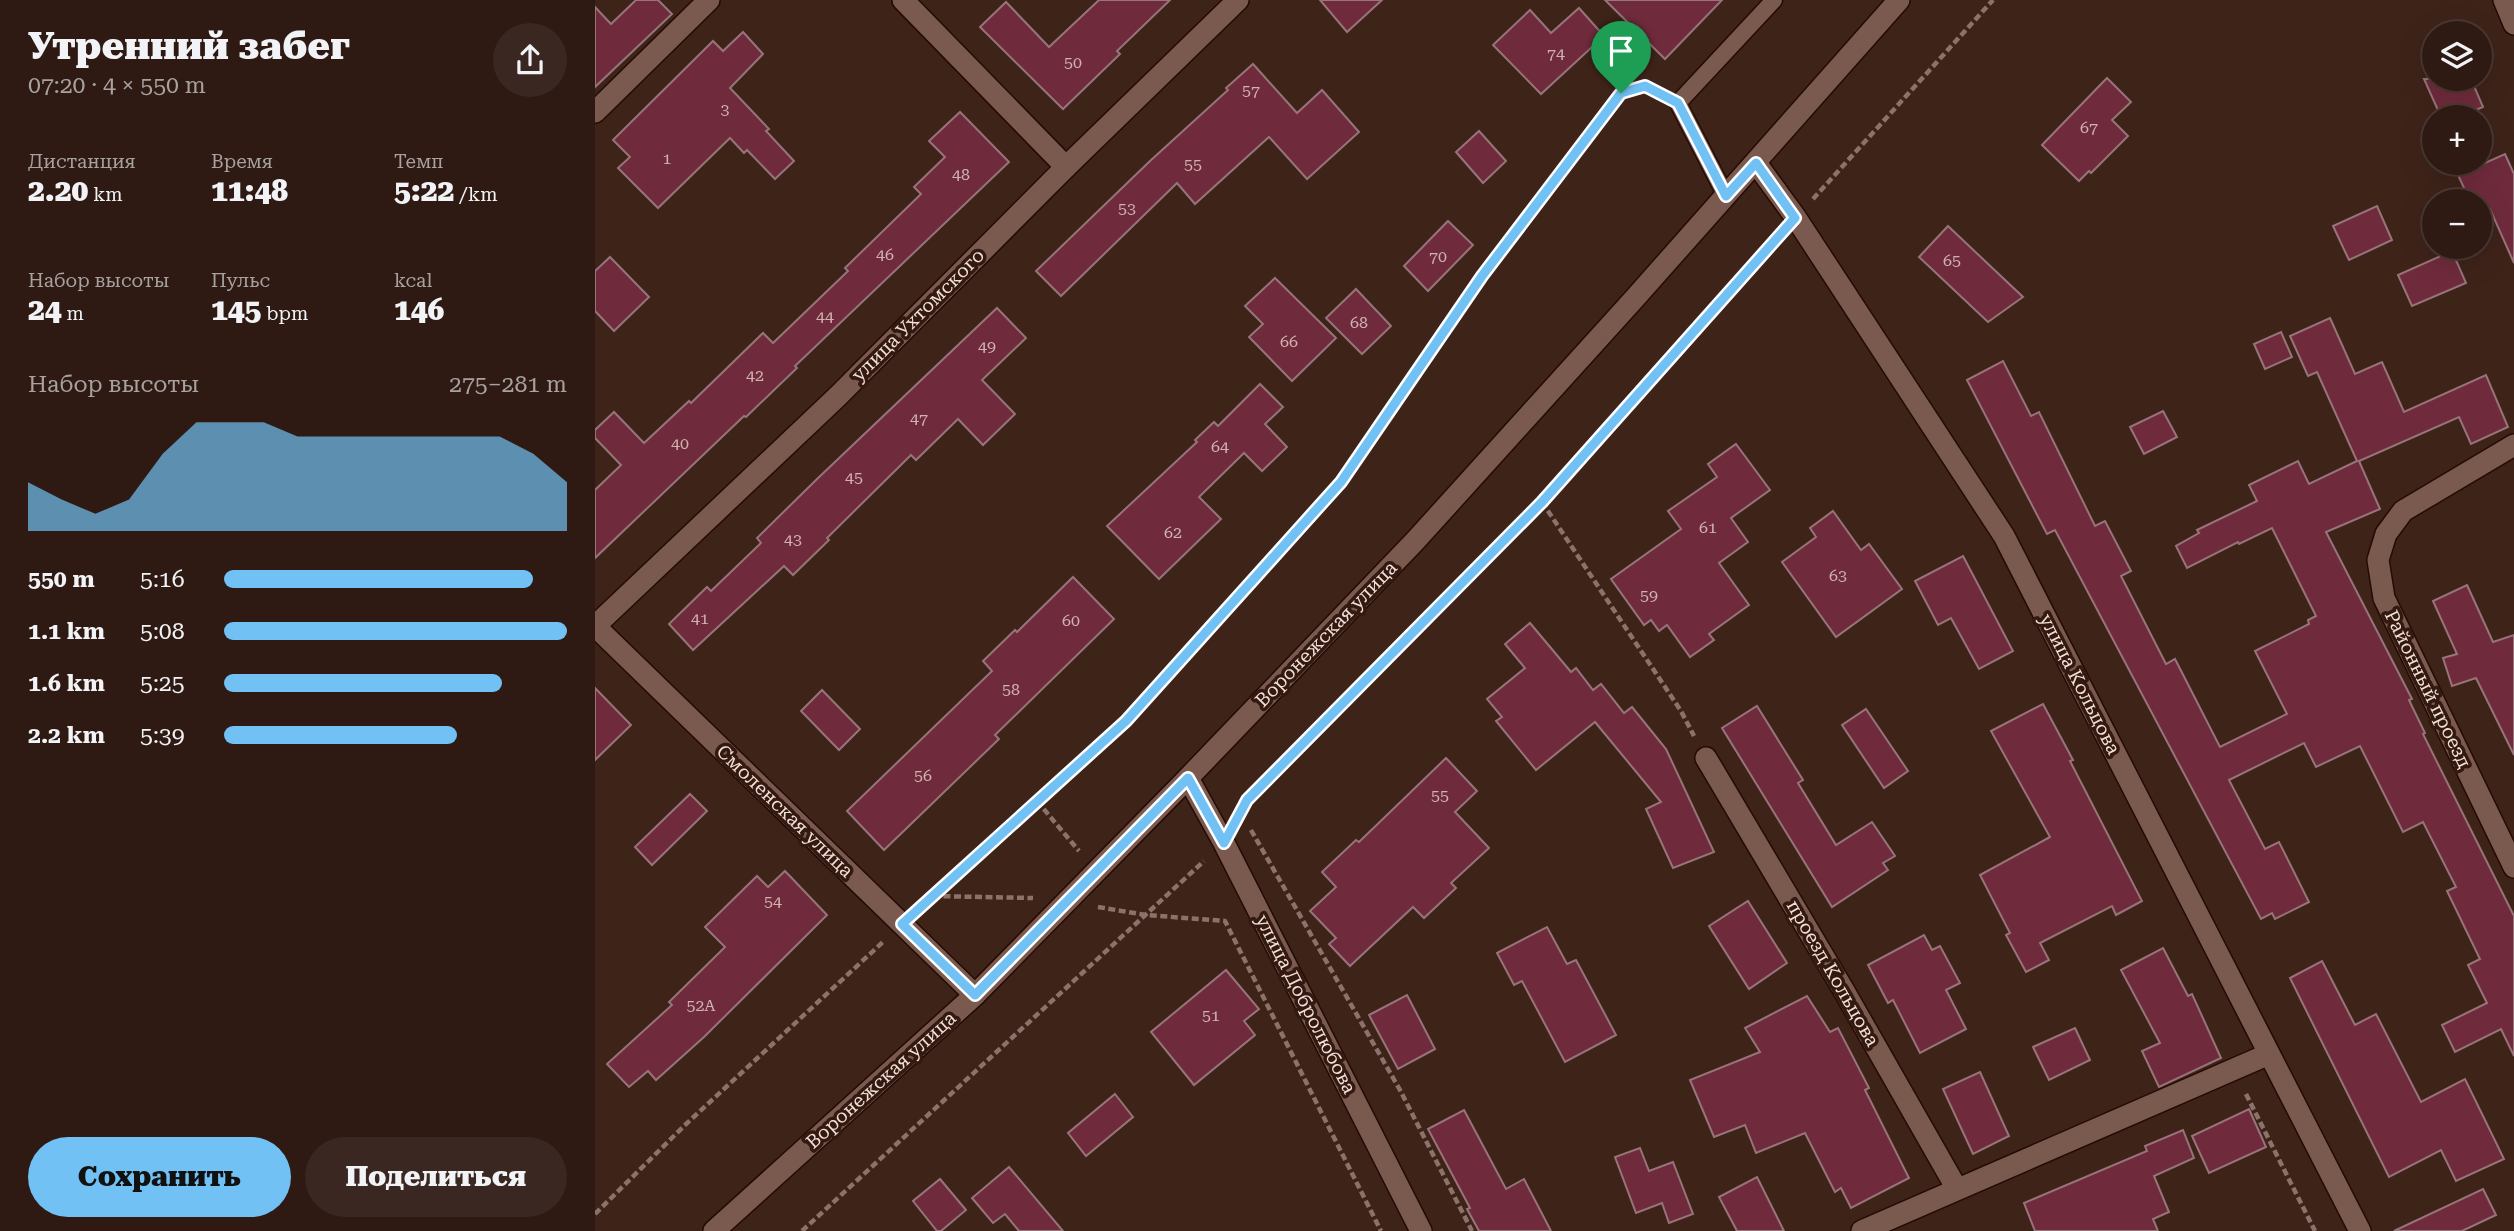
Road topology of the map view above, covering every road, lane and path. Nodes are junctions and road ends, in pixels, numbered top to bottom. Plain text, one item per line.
1 (709, 0) edge
2 (903, 0) edge
3 (1238, 0) edge
4 (1774, 0) edge
5 (1993, 0) edge
6 (2504, 0) edge
7 (1893, 3) edge
8 (2514, 24) edge
9 (1678, 103) junction
10 (595, 111) edge
11 (1756, 163) junction
12 (1066, 167) junction
13 (1726, 196) junction
14 (1795, 218) junction
15 (2514, 445) edge
16 (1542, 502) junction
17 (595, 626) edge
18 (1706, 758) joint
19 (1188, 778) junction
20 (1037, 801) junction
21 (1241, 812) junction
22 (1224, 843) junction
23 (1083, 856) dead end
24 (2514, 867) edge
25 (933, 896) junction
26 (1037, 898) dead end
27 (1094, 906) dead end
28 (1146, 915) junction
29 (902, 924) junction
30 (975, 995) junction
31 (2269, 1054) junction
32 (2234, 1070) junction
33 (1958, 1189) junction
34 (595, 1214) edge
35 (713, 1231) edge
36 (802, 1231) edge
37 (1381, 1231) edge
38 (1421, 1231) edge
39 (1472, 1231) edge
40 (1862, 1231) edge
41 (2315, 1231) edge
42 (2360, 1231) edge

1 - 10 street
2 - 12 street
3 - 12 street, улица Ухтомского
4 - 9 lane
5 - 14 path
6 - 8 street
7 - 11 street, Воронежская улица
9 - 13 lane
9 - 20 path
11 - 13 street, Воронежская улица
11 - 14 street, улица Кольцова
12 - 17 street, улица Ухтомского
13 - 19 street, Воронежская улица
14 - 16 path
14 - 31 street, улица Кольцова
15 - 24 street, Районный проезд
16 - 18 path
16 - 21 path
17 - 29 street, Смоленская улица
18 - 33 street, проезд Кольцова
19 - 22 street, улица Добролюбова
19 - 30 street, Воронежская улица
20 - 23 path
20 - 25 path
21 - 22 path
21 - 39 path
22 - 28 path
22 - 38 street, улица Добролюбова
25 - 26 path
25 - 29 path
27 - 28 path
28 - 36 path
28 - 37 path
29 - 30 street, Смоленская улица
29 - 34 path
30 - 35 street, Воронежская улица
31 - 32 street
31 - 42 street, улица Кольцова
32 - 33 street
32 - 41 path
33 - 40 street

